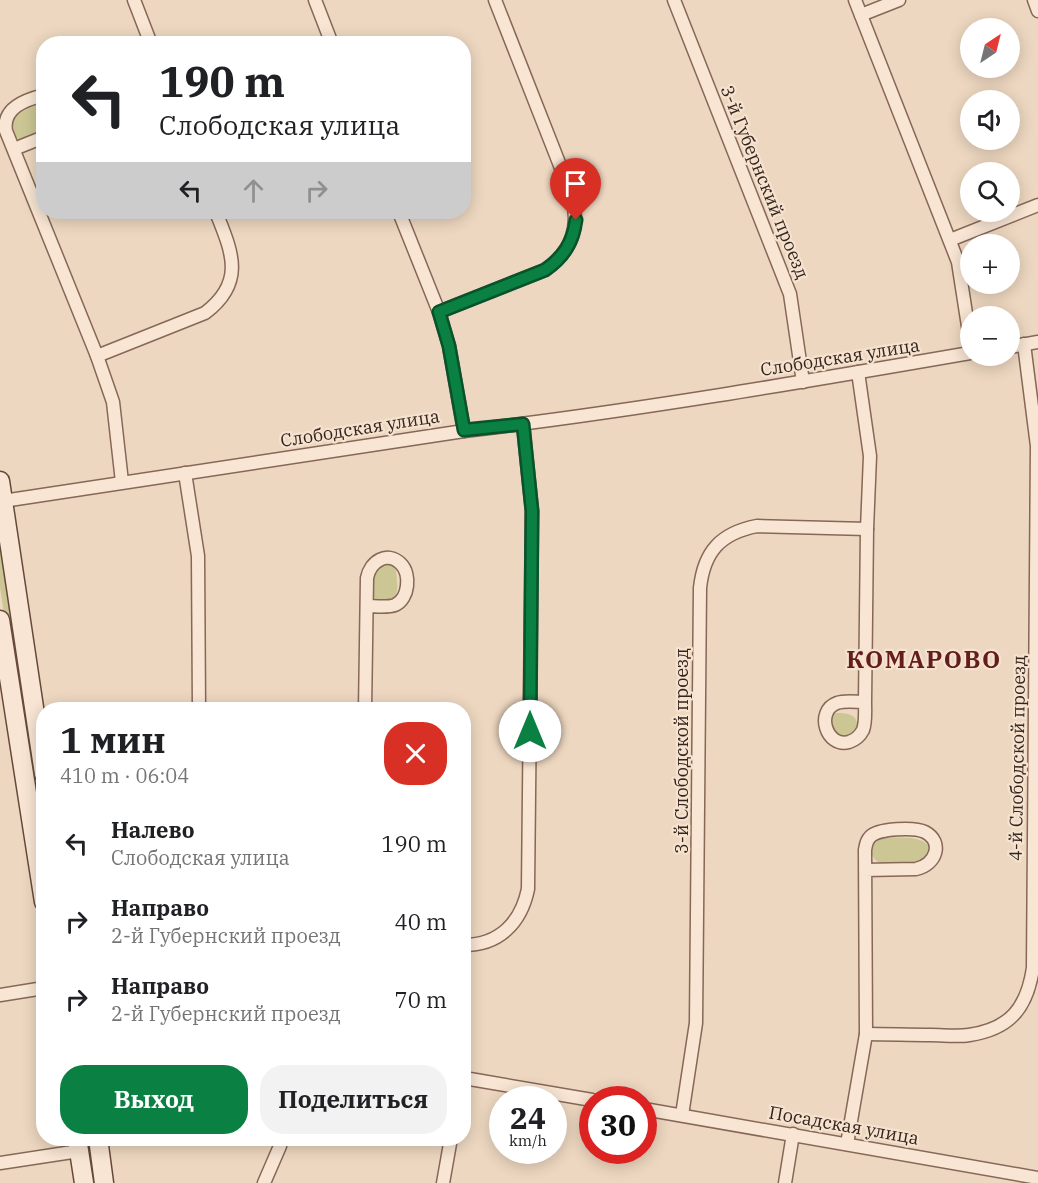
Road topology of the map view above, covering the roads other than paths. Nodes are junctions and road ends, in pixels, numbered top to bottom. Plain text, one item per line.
1 (134, 0) edge
2 (315, 0) edge
3 (495, 0) edge
4 (674, 0) edge
5 (855, 0) edge
6 (899, 0) edge
7 (1034, 0) edge
8 (1038, 11) edge
9 (861, 15) junction
10 (148, 36) edge
11 (329, 36) edge
12 (36, 98) edge
13 (36, 140) edge
14 (14, 149) junction
15 (36, 204) edge
16 (1038, 205) edge
17 (42, 219) edge
18 (219, 219) edge
19 (402, 219) edge
20 (950, 240) junction
21 (965, 306) edge
22 (439, 312) junction
23 (1038, 342) edge
24 (1024, 344) junction
25 (1020, 345) edge
26 (960, 355) edge
27 (97, 356) junction
28 (858, 372) junction
29 (803, 382) junction
30 (523, 424) junction
31 (464, 430) junction
32 (185, 473) junction
33 (0, 481) edge
34 (122, 482) junction
35 (3, 501) junction
36 (867, 529) junction
37 (367, 606) dead end
38 (0, 620) edge
39 (199, 702) edge
40 (365, 702) edge
41 (865, 702) dead end
42 (36, 721) edge
43 (36, 851) edge
44 (865, 870) junction
45 (471, 945) edge
46 (36, 989) edge
47 (0, 995) edge
48 (866, 1034) junction
49 (471, 1079) edge
50 (579, 1098) edge
51 (657, 1111) edge
52 (682, 1115) junction
53 (794, 1134) junction
54 (847, 1144) junction
55 (74, 1146) edge
56 (78, 1146) edge
57 (99, 1146) edge
58 (280, 1146) edge
59 (450, 1146) edge
60 (0, 1163) edge
61 (1038, 1178) edge
62 (84, 1183) edge
63 (104, 1183) edge
64 (264, 1183) edge
65 (443, 1183) edge
66 (785, 1183) edge

1 - 10 street
2 - 11 street
3 - 22 street
4 - 29 street, 3-й Губернский проезд
5 - 9 street
6 - 9 street
7 - 8 street
9 - 20 street
12 - 14 street
13 - 14 street
14 - 15 street
16 - 20 street
17 - 27 street
18 - 27 street
19 - 22 street
20 - 21 street
22 - 31 street
23 - 24 street
24 - 25 street
24 - 48 street, 4-й Слободской проезд
26 - 28 street, Слободская улица
27 - 34 street
28 - 29 street, Слободская улица
28 - 36 street
29 - 30 street, Слободская улица
30 - 31 street, Слободская улица
30 - 45 street
31 - 32 street, Слободская улица
32 - 34 street, Слободская улица
32 - 39 street
33 - 35 street
34 - 35 street, Слободская улица
35 - 42 street
36 - 41 street
36 - 52 street, 3-й Слободской проезд
37 - 40 street
38 - 43 street
44 - 44 street
44 - 48 street
46 - 47 street
48 - 54 street
49 - 50 street
51 - 52 street, Посадская улица
52 - 53 street, Посадская улица
53 - 54 street, Посадская улица
53 - 66 street
54 - 61 street, Посадская улица
55 - 60 street
56 - 62 street
57 - 63 street
58 - 64 street
59 - 65 street

